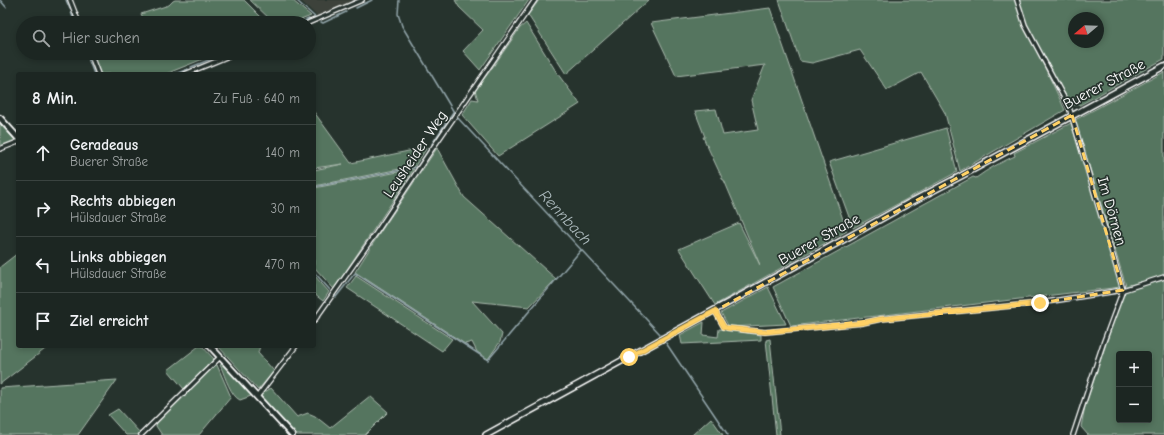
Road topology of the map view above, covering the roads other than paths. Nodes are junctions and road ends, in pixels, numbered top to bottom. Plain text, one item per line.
1 (70, 0) edge
2 (362, 0) edge
3 (534, 0) edge
4 (1017, 0) edge
5 (76, 16) edge
6 (316, 20) edge
7 (93, 60) edge
8 (219, 60) edge
9 (1164, 66) edge
10 (97, 72) edge
11 (190, 72) edge
12 (1072, 115) junction
13 (0, 118) edge
14 (16, 136) edge
15 (16, 143) edge
16 (0, 149) edge
17 (1164, 277) edge
18 (1123, 290) junction
19 (715, 311) junction
20 (316, 318) edge
21 (212, 348) edge
22 (294, 348) edge
23 (220, 357) junction
24 (257, 397) junction
25 (141, 435) edge
26 (292, 435) edge
27 (486, 435) edge
28 (1073, 435) edge

1 - 5 street
2 - 6 street
3 - 20 street, Leusheider Weg
4 - 12 street, Im Dörnen
7 - 10 street
8 - 11 street
9 - 12 main road, Buerer Straße
12 - 18 street, Im Dörnen
12 - 19 main road, Buerer Straße
13 - 14 street
15 - 16 street
17 - 18 street
18 - 19 street
18 - 28 street
19 - 27 main road, Buerer Straße
21 - 23 street
22 - 24 street
23 - 24 street
23 - 25 street
24 - 26 street

